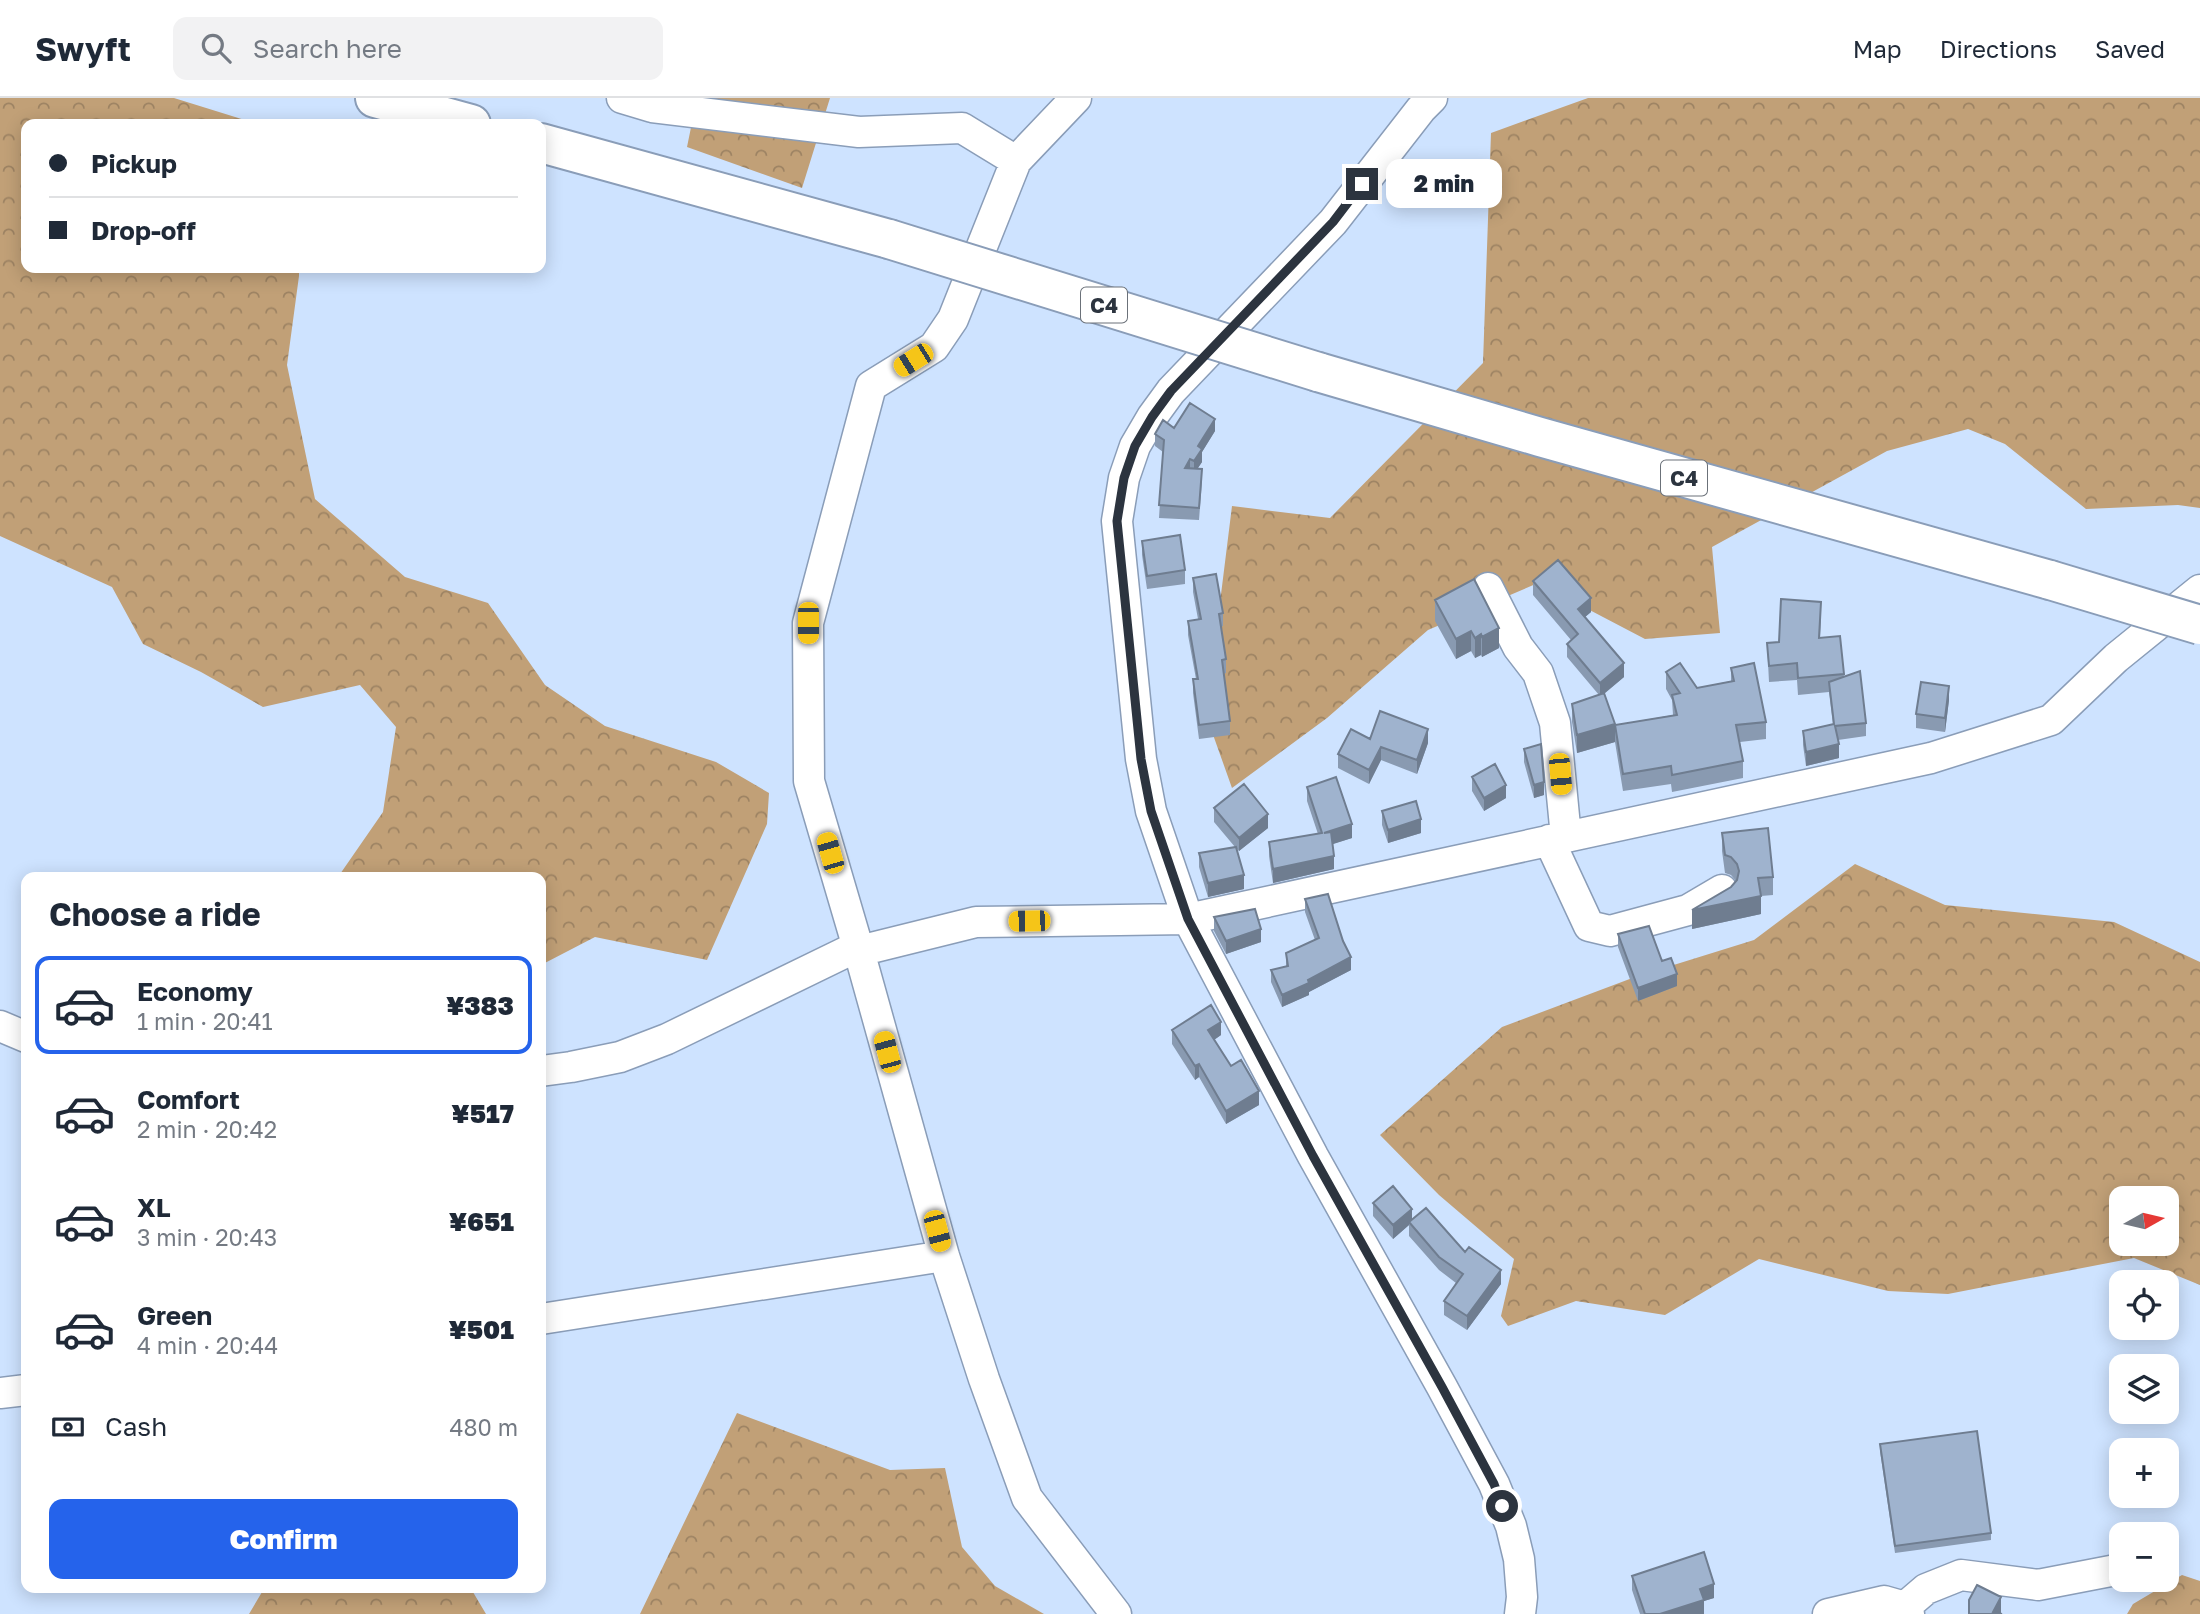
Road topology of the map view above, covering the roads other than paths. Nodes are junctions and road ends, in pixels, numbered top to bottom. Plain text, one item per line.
1 (375, 98) edge
2 (622, 98) edge
3 (1076, 98) edge
4 (1432, 98) edge
5 (453, 119) edge
6 (546, 144) edge
7 (1016, 162) junction
8 (1488, 588) dead end
9 (2200, 590) edge
10 (2200, 625) edge
11 (1557, 838) junction
12 (1722, 890) edge
13 (1188, 919) junction
14 (859, 951) junction
15 (0, 1026) edge
16 (21, 1035) edge
17 (546, 1070) edge
18 (944, 1256) junction
19 (546, 1319) edge
20 (21, 1391) edge
21 (0, 1393) edge
22 (2109, 1571) edge
23 (1907, 1611) edge
24 (1116, 1614) edge
25 (1520, 1614) edge
26 (1828, 1614) edge

1 - 5 highway
2 - 7 street
3 - 7 street
4 - 13 street
6 - 10 highway, C4, bridge
7 - 14 street
8 - 11 street
9 - 11 street
11 - 12 street
11 - 13 street
13 - 14 street
13 - 25 street
14 - 17 street
14 - 18 street
15 - 16 street
18 - 19 street
18 - 24 street
20 - 21 street
22 - 23 street
23 - 26 street

